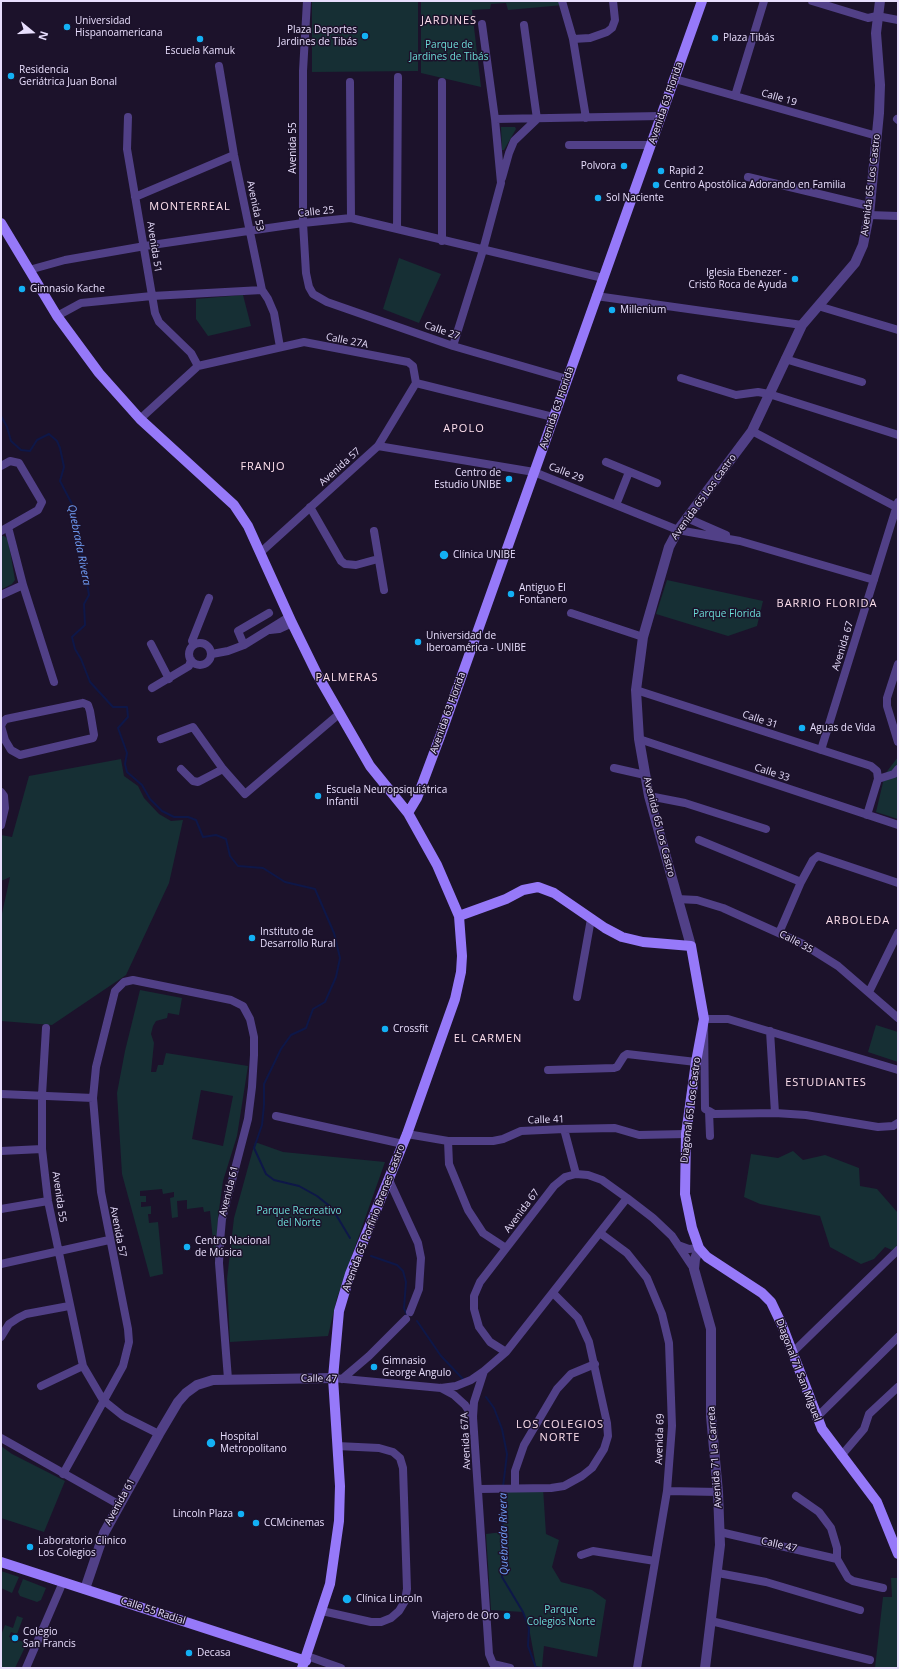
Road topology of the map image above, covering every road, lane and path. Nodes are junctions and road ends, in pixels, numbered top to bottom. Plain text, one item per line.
1 (307, 1) edge
2 (562, 1) edge
3 (613, 1) edge
4 (702, 1) edge
5 (764, 1) edge
6 (812, 1) edge
7 (880, 1) edge
8 (877, 16) junction
9 (898, 20) edge
10 (482, 24) dead end
11 (524, 25) dead end
12 (573, 39) junction
13 (219, 66) dead end
14 (398, 77) dead end
15 (675, 79) junction
16 (350, 82) dead end
17 (442, 82) dead end
18 (735, 96) junction
19 (661, 116) junction
20 (128, 117) dead end
21 (586, 118) junction
22 (495, 119) junction
23 (537, 119) junction
24 (877, 136) junction
25 (568, 145) dead end
26 (651, 145) junction
27 (234, 155) junction
28 (748, 177) dead end
29 (501, 183) junction
30 (136, 197) junction
31 (869, 210) junction
32 (898, 216) edge
33 (351, 218) junction
34 (1, 223) edge
35 (303, 223) junction
36 (397, 229) junction
37 (250, 231) junction
38 (442, 241) junction
39 (145, 246) junction
40 (483, 250) junction
41 (29, 270) junction
42 (602, 278) junction
43 (262, 290) junction
44 (313, 294) joint
45 (152, 296) junction
46 (596, 296) junction
47 (818, 306) junction
48 (57, 316) junction
49 (802, 325) junction
50 (898, 330) edge
51 (453, 346) junction
52 (280, 347) junction
53 (785, 359) junction
54 (198, 366) junction
55 (681, 378) dead end
56 (567, 379) junction
57 (862, 382) dead end
58 (416, 383) junction
59 (770, 394) junction
60 (554, 417) junction
61 (140, 418) junction
62 (752, 431) junction
63 (898, 435) edge
64 (378, 446) junction
65 (606, 462) dead end
66 (1, 466) edge
67 (534, 472) junction
68 (629, 472) junction
69 (657, 484) dead end
70 (616, 505) junction
71 (898, 505) edge
72 (310, 507) junction
73 (687, 518) junction
74 (4, 529) edge
75 (678, 530) junction
76 (374, 531) dead end
77 (740, 541) junction
78 (261, 552) junction
79 (378, 559) junction
80 (874, 580) junction
81 (23, 585) junction
82 (384, 590) dead end
83 (1, 595) edge
84 (208, 598) dead end
85 (269, 613) dead end
86 (571, 613) dead end
87 (290, 620) junction
88 (643, 637) junction
89 (150, 644) dead end
90 (194, 645) junction
91 (244, 645) junction
92 (212, 654) junction
93 (191, 660) junction
94 (898, 664) edge
95 (169, 679) junction
96 (54, 682) dead end
97 (152, 688) dead end
98 (636, 690) junction
99 (339, 714) junction
100 (161, 739) dead end
101 (639, 740) junction
102 (3, 742) edge
103 (898, 742) edge
104 (821, 750) junction
105 (614, 768) dead end
106 (181, 769) dead end
107 (223, 769) junction
108 (898, 769) edge
109 (645, 774) junction
110 (878, 775) junction
111 (2, 794) edge
112 (649, 796) junction
113 (418, 798) junction
114 (396, 799) junction
115 (408, 813) junction
116 (867, 815) junction
117 (1, 825) edge
118 (898, 825) edge
119 (766, 829) dead end
120 (699, 840) dead end
121 (801, 882) junction
122 (898, 883) edge
123 (677, 899) junction
124 (459, 916) junction
125 (591, 919) junction
126 (779, 933) junction
127 (898, 933) edge
128 (691, 946) junction
129 (124, 982) joint
130 (869, 992) junction
131 (577, 997) dead end
132 (898, 1018) edge
133 (704, 1019) junction
134 (46, 1028) dead end
135 (770, 1031) junction
136 (696, 1062) junction
137 (548, 1070) dead end
138 (898, 1070) edge
139 (1, 1094) edge
140 (42, 1095) junction
141 (93, 1098) junction
142 (709, 1111) junction
143 (775, 1113) junction
144 (276, 1116) dead end
145 (898, 1123) edge
146 (564, 1129) junction
147 (407, 1134) junction
148 (686, 1134) junction
149 (710, 1136) dead end
150 (448, 1141) junction
151 (403, 1144) junction
152 (42, 1149) junction
153 (1, 1151) edge
154 (576, 1174) junction
155 (389, 1180) junction
156 (627, 1198) junction
157 (48, 1201) junction
158 (1, 1209) edge
159 (600, 1233) junction
160 (109, 1240) junction
161 (677, 1245) junction
162 (506, 1248) junction
163 (700, 1248) junction
164 (898, 1250) edge
165 (58, 1252) junction
166 (1, 1264) edge
167 (694, 1269) junction
168 (553, 1293) junction
169 (69, 1306) junction
170 (410, 1312) dead end
171 (406, 1319) dead end
172 (1, 1337) edge
173 (898, 1337) edge
174 (506, 1352) junction
175 (793, 1352) junction
176 (595, 1364) junction
177 (83, 1366) junction
178 (484, 1371) junction
179 (337, 1378) junction
180 (228, 1379) junction
181 (197, 1385) joint
182 (41, 1386) dead end
183 (898, 1387) edge
184 (441, 1388) junction
185 (103, 1400) junction
186 (473, 1417) junction
187 (816, 1418) junction
188 (159, 1434) junction
189 (1, 1438) edge
190 (337, 1446) junction
191 (841, 1456) junction
192 (63, 1474) junction
193 (512, 1487) junction
194 (478, 1489) junction
195 (667, 1491) junction
196 (718, 1492) junction
197 (796, 1496) dead end
198 (118, 1504) junction
199 (720, 1532) junction
200 (898, 1554) edge
201 (581, 1555) dead end
202 (838, 1559) junction
203 (655, 1561) junction
204 (1, 1562) edge
205 (718, 1573) junction
206 (63, 1582) junction
207 (883, 1588) dead end
208 (85, 1589) junction
209 (860, 1610) dead end
210 (322, 1611) junction
211 (710, 1621) junction
212 (870, 1660) dead end
213 (305, 1662) edge
214 (26, 1668) edge
215 (342, 1668) edge
216 (510, 1668) edge
217 (637, 1668) edge
218 (705, 1668) edge

1 - 35 street, Avenida 55
2 - 12 street
3 - 12 street
4 - 15 main road, Avenida 63 Florida
5 - 18 street
6 - 8 street
7 - 8 street, Avenida 65 Los Castro
8 - 9 street
8 - 24 street, Avenida 65 Los Castro
10 - 22 street
11 - 23 street
12 - 21 street
13 - 27 street, Avenida 53
14 - 36 street
15 - 18 street, Calle 19
15 - 19 main road, Avenida 63 Florida
16 - 33 street
17 - 38 street
18 - 24 street, Calle 19
19 - 21 street
19 - 26 main road, Avenida 63 Florida
20 - 30 street, Avenida 51
21 - 23 street
22 - 23 street
22 - 29 street
23 - 29 street
24 - 31 street, Avenida 65 Los Castro
25 - 26 street
26 - 42 main road, Avenida 63 Florida
27 - 30 street
27 - 37 street, Avenida 53
28 - 31 street
29 - 40 street
30 - 39 street, Avenida 51
31 - 32 street
31 - 47 street, Avenida 65 Los Castro
33 - 35 street, Calle 25
33 - 36 street, Calle 25
34 - 41 main road, Avenida 65 Porfirio Brenes Castro
35 - 37 street, Calle 25
35 - 44 street, Avenida 55
36 - 38 street, Calle 25
37 - 39 street, Calle 25
37 - 43 street, Avenida 53
38 - 40 street, Calle 25
39 - 41 street, Calle 25
39 - 45 street, Avenida 51
40 - 42 street, Calle 25
40 - 51 street
41 - 48 main road, Avenida 65 Porfirio Brenes Castro
42 - 46 main road, Avenida 63 Florida
43 - 45 street
43 - 52 street, Avenida 53
44 - 51 street, Calle 27
45 - 48 street
45 - 54 street, Avenida 51
46 - 49 street
46 - 56 main road, Avenida 63 Florida
47 - 49 street, Avenida 65 Los Castro
47 - 50 street
48 - 61 main road, Avenida 65 Porfirio Brenes Castro
49 - 53 street, Avenida 65 Los Castro
51 - 56 street, Calle 27
52 - 54 street, Calle 27A
52 - 58 street, Calle 27A
53 - 57 street
53 - 59 street, Avenida 65 Los Castro
54 - 61 street, Calle 27A
55 - 59 street
56 - 60 main road, Avenida 63 Florida
58 - 60 street
58 - 64 street, Avenida 57
59 - 62 street, Avenida 65 Los Castro
59 - 63 street
60 - 67 main road, Avenida 63 Florida
61 - 78 main road, Avenida 65 Porfirio Brenes Castro
62 - 71 street
62 - 73 street, Avenida 65 Los Castro
64 - 67 street, Calle 29
64 - 72 street, Avenida 57
65 - 68 street
66 - 74 street
67 - 70 street, Calle 29
67 - 113 main road, Avenida 63 Florida
68 - 69 street
68 - 70 street
70 - 75 street, Calle 29
71 - 80 street, Avenida 67
72 - 78 street, Avenida 57
72 - 79 street
73 - 75 street, Avenida 65 Los Castro
73 - 77 street, Calle 29
74 - 81 street
75 - 77 street, Calle 29
75 - 88 street, Avenida 65 Los Castro
76 - 79 street
77 - 80 street, Calle 29
78 - 87 main road, Avenida 65 Porfirio Brenes Castro
79 - 82 street
80 - 104 street, Avenida 67
81 - 83 street
81 - 96 street
84 - 90 street
85 - 91 street
86 - 88 street
87 - 91 street
87 - 99 main road, Avenida 65 Porfirio Brenes Castro
88 - 98 street, Avenida 65 Los Castro
89 - 95 street
90 - 92 street
90 - 93 street
91 - 92 street
92 - 93 street
93 - 95 street
94 - 103 street
95 - 97 street
98 - 101 street, Avenida 65 Los Castro
98 - 104 street, Calle 31
99 - 107 street
99 - 114 main road, Avenida 65 Porfirio Brenes Castro
100 - 107 street
101 - 109 street, Avenida 65 Los Castro
101 - 116 street, Calle 33
102 - 102 street
104 - 110 street, Calle 31
105 - 109 street
106 - 107 street
108 - 110 street
109 - 112 street, Avenida 65 Los Castro
110 - 116 street
111 - 117 street
112 - 119 street
112 - 123 street, Avenida 65 Los Castro
113 - 114 main road
113 - 115 main road, Avenida 63 Florida
114 - 115 main road, Avenida 65 Porfirio Brenes Castro
115 - 124 main road, Avenida 65 Porfirio Brenes Castro
116 - 118 street, Calle 33
120 - 121 street
121 - 122 street
121 - 126 street
123 - 126 street, Calle 35
123 - 128 street, Avenida 65 Los Castro
124 - 125 main road
124 - 147 main road, Avenida 65 Porfirio Brenes Castro
125 - 128 main road
125 - 131 street
126 - 130 street, Calle 35
127 - 130 street
128 - 133 main road, Avenida 65 Los Castro
129 - 141 street, Avenida 57
129 - 180 street, Avenida 61
130 - 132 street, Calle 35
133 - 135 street
133 - 136 main road, Diagonal 65 Los Castro
133 - 142 street
134 - 140 street, Avenida 55
135 - 138 street
135 - 143 street
136 - 137 street
136 - 148 main road, Diagonal 65 Los Castro
139 - 140 street
140 - 141 street
140 - 152 street, Avenida 55
141 - 160 street, Avenida 57
142 - 143 street
142 - 149 street
143 - 145 street
144 - 151 street
146 - 148 street, Calle 41
146 - 150 street, Calle 41
146 - 154 street
147 - 150 street, Calle 41
147 - 151 main road, Avenida 65 Porfirio Brenes Castro
148 - 163 main road, Diagonal 65 Los Castro
150 - 162 street
151 - 155 main road, Avenida 65 Porfirio Brenes Castro
152 - 153 street
152 - 157 street, Avenida 55
154 - 156 street
154 - 162 street, Avenida 67
155 - 170 street
155 - 179 main road, Avenida 65 Porfirio Brenes Castro
156 - 159 street
156 - 161 street
157 - 158 street
157 - 165 street, Avenida 55
159 - 168 street
159 - 195 street, Avenida 69
160 - 165 street
160 - 185 street, Avenida 57
161 - 163 street
161 - 167 street
162 - 174 street, Avenida 67
163 - 167 street
163 - 175 main road, Diagonal 71 San Miguel
164 - 175 street
165 - 166 street
165 - 169 street, Avenida 55
167 - 196 street, Avenida 71 La Carreta
168 - 174 street
168 - 176 street
169 - 172 street
169 - 177 street, Avenida 55
171 - 179 street
173 - 187 street
174 - 178 street
175 - 187 main road, Diagonal 71 San Miguel
176 - 193 street
176 - 193 street
177 - 182 street
177 - 185 street, Avenida 55
178 - 184 street, Calle 47
178 - 186 street, Avenida 67A
179 - 180 street, Calle 47
179 - 184 street, Calle 47
179 - 190 main road, Avenida 65 Porfirio Brenes Castro
180 - 181 street, Calle 47
181 - 188 street, Avenida 61
183 - 191 street
184 - 186 street, Calle 47
185 - 188 street
185 - 192 street, Avenida 57
186 - 194 street, Avenida 67A
187 - 191 main road, Diagonal 71 San Miguel
188 - 198 street, Avenida 61
189 - 192 street
190 - 210 main road, Avenida 65 Porfirio Brenes Castro
190 - 210 street
191 - 200 main road, Diagonal 71 San Miguel
192 - 198 street
193 - 194 street
194 - 216 street, Avenida 67A
195 - 196 street
195 - 203 street, Avenida 69
196 - 199 street, Avenida 71 La Carreta
197 - 202 street
198 - 208 street, Avenida 61
199 - 202 street, Calle 47
199 - 205 street, Avenida 71 La Carreta
201 - 203 street
202 - 207 street
203 - 217 street, Avenida 69
204 - 206 main road, Calle 55 Radial
205 - 209 street
205 - 211 street, Avenida 71 La Carreta
206 - 208 main road, Calle 55 Radial
206 - 214 street
208 - 213 main road, Calle 55 Radial
210 - 213 main road, Avenida 65 Porfirio Brenes Castro
211 - 212 street
211 - 218 street, Avenida 71 La Carreta
213 - 215 street

